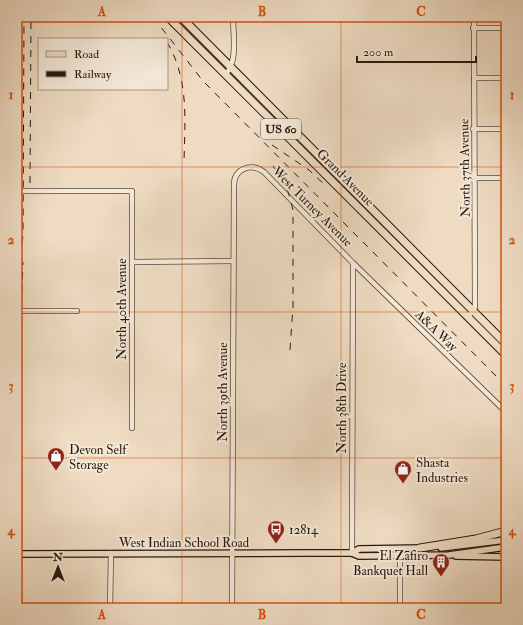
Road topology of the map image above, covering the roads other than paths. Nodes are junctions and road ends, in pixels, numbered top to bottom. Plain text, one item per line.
1 (168, 17) edge
2 (181, 17) edge
3 (234, 17) edge
4 (474, 17) edge
5 (474, 28) junction
6 (506, 28) edge
7 (231, 67) junction
8 (226, 74) junction
9 (474, 78) junction
10 (506, 78) edge
11 (506, 128) edge
12 (473, 129) junction
13 (234, 177) joint
14 (473, 178) junction
15 (506, 178) edge
16 (17, 191) edge
17 (355, 191) junction
18 (348, 197) junction
19 (233, 261) junction
20 (132, 262) junction
21 (353, 263) junction
22 (17, 311) edge
23 (77, 311) dead end
24 (474, 311) junction
25 (468, 317) junction
26 (506, 344) edge
27 (506, 355) edge
28 (506, 412) edge
29 (132, 428) dead end
30 (506, 531) edge
31 (506, 540) edge
32 (506, 547) edge
33 (400, 548) junction
34 (420, 548) junction
35 (111, 553) junction
36 (232, 553) junction
37 (352, 553) junction
38 (17, 554) edge
39 (450, 555) junction
40 (400, 556) junction
41 (506, 557) edge
42 (110, 608) edge
43 (232, 608) edge
44 (400, 608) edge

1 - 8 highway, Grand Avenue / US 60
2 - 7 highway, Grand Avenue / US 60
3 - 7 street
4 - 5 street, North 37th Avenue
5 - 6 street
5 - 9 street, North 37th Avenue
7 - 8 street
7 - 17 highway, Grand Avenue / US 60
8 - 18 highway, Grand Avenue / US 60
9 - 10 street
9 - 12 street, North 37th Avenue
11 - 12 street
12 - 14 street, North 37th Avenue
13 - 19 street, North 39th Avenue
13 - 21 street, West Turney Avenue
14 - 15 street
14 - 24 street, North 37th Avenue
16 - 20 street, North 40th Avenue
17 - 18 highway
17 - 24 highway, Grand Avenue / US 60
18 - 25 highway, Grand Avenue / US 60
19 - 20 street
19 - 36 street, North 39th Avenue
20 - 29 street, North 40th Avenue
21 - 28 street, A&A Way
21 - 37 street, North 38th Drive
22 - 23 street
24 - 25 street
24 - 26 highway, Grand Avenue / US 60
25 - 27 highway, Grand Avenue / US 60
30 - 34 highway
31 - 34 main road, West Indian School Road
32 - 39 main road, West Indian School Road
33 - 34 main road, West Indian School Road
33 - 37 main road, West Indian School Road
33 - 40 street
35 - 36 main road, West Indian School Road
35 - 38 main road, West Indian School Road
35 - 42 street
36 - 37 main road, West Indian School Road
36 - 43 street, North 39th Avenue
37 - 40 main road, West Indian School Road
39 - 40 main road, West Indian School Road
39 - 41 main road
40 - 44 street

